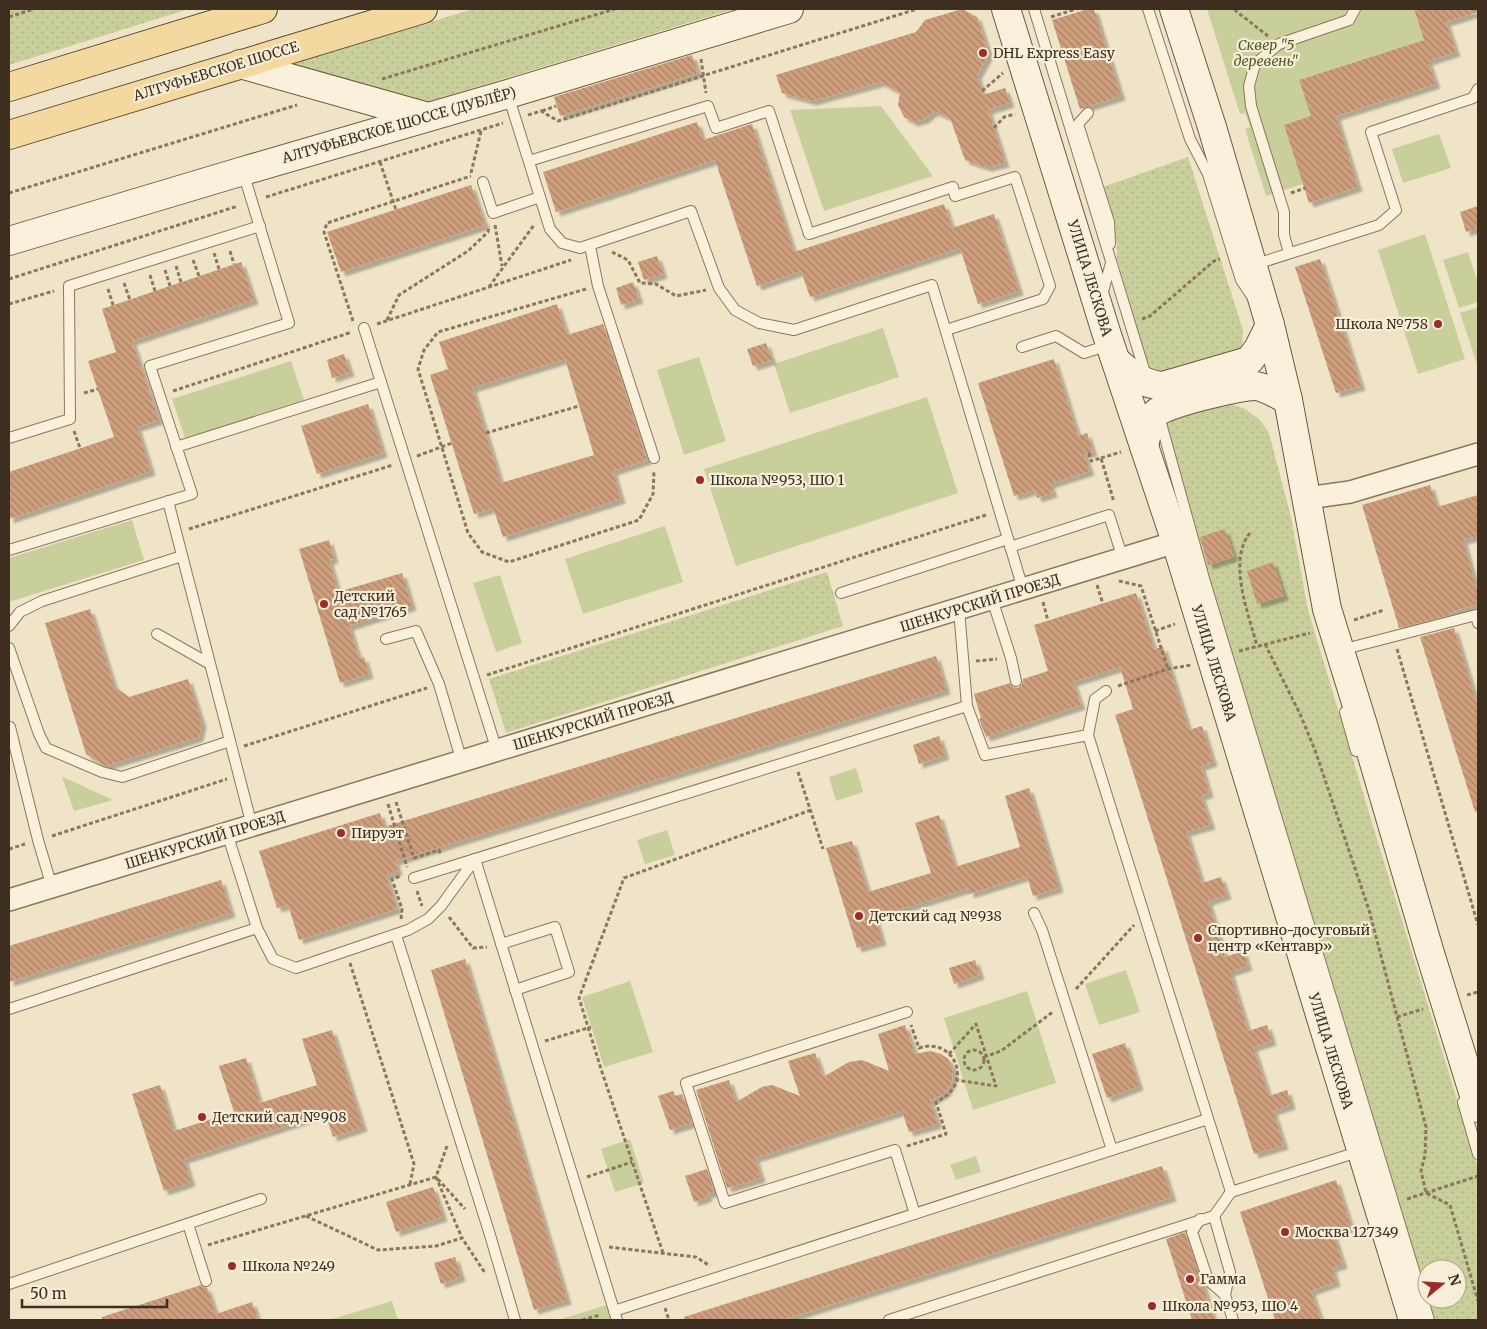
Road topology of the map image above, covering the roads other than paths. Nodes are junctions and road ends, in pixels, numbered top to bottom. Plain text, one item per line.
1 (263, 9) edge
2 (423, 9) edge
3 (789, 9) edge
4 (1006, 9) edge
5 (1034, 9) edge
6 (1148, 9) edge
7 (1174, 9) edge
8 (1355, 9) edge
9 (211, 18) edge
10 (240, 64) junction
11 (9, 87) edge
12 (1478, 89) edge
13 (512, 106) junction
14 (1088, 113) dead end
15 (428, 117) junction
16 (9, 135) edge
17 (529, 161) junction
18 (243, 171) junction
19 (478, 183) road end
20 (540, 197) junction
21 (260, 226) junction
22 (9, 241) edge
23 (591, 249) junction
24 (1289, 253) junction
25 (1243, 260) junction
26 (1111, 262) junction
27 (1099, 308) junction
28 (1270, 325) junction
29 (360, 330) road end
30 (946, 330) junction
31 (1022, 347) dead end
32 (1113, 353) junction
33 (381, 382) junction
34 (1153, 398) junction
35 (1288, 400) junction
36 (9, 438) edge
37 (176, 447) junction
38 (1132, 449) junction
39 (1478, 454) edge
40 (654, 458) road end
41 (1307, 498) junction
42 (168, 501) junction
43 (1176, 542) junction
44 (1009, 543) junction
45 (9, 550) edge
46 (182, 556) junction
47 (1123, 559) junction
48 (1320, 569) junction
49 (1023, 589) junction
50 (841, 593) dead end
51 (992, 599) junction
52 (1317, 606) dead end
53 (959, 609) junction
54 (1477, 618) edge
55 (9, 626) edge
56 (157, 634) dead end
57 (386, 639) dead end
58 (9, 648) edge
59 (1340, 650) junction
60 (210, 664) junction
61 (1016, 681) dead end
62 (1106, 691) road end
63 (1342, 704) dead end
64 (967, 706) junction
65 (10, 727) dead end
66 (1088, 735) junction
67 (231, 745) junction
68 (496, 751) junction
69 (1359, 760) dead end
70 (462, 762) junction
71 (252, 826) junction
72 (227, 833) junction
73 (475, 859) junction
74 (414, 878) dead end
75 (52, 887) junction
76 (9, 900) edge
77 (1034, 913) dead end
78 (257, 928) junction
79 (396, 935) junction
80 (502, 945) junction
81 (515, 990) junction
82 (9, 1009) edge
83 (907, 1012) road end
84 (1469, 1101) edge
85 (1208, 1120) junction
86 (1112, 1150) junction
87 (1361, 1151) junction
88 (1478, 1154) edge
89 (1231, 1192) junction
90 (261, 1199) dead end
91 (915, 1214) junction
92 (1214, 1216) junction
93 (1200, 1220) junction
94 (188, 1224) junction
95 (206, 1281) dead end
96 (9, 1284) edge
97 (1225, 1295) junction
98 (616, 1315) edge
99 (515, 1320) edge
100 (889, 1320) edge
101 (1233, 1320) edge
102 (1413, 1320) edge
103 (1429, 1320) edge

1 - 9 main road
2 - 10 main road, АЛТУФЬЕВСКОЕ ШОССЕ
3 - 13 main road, АЛТУФЬЕВСКОЕ ШОССЕ (ДУБЛЁР)
4 - 27 main road, УЛИЦА ЛЕСКОВА
5 - 26 lane, УЛИЦА ЛЕСКОВА
6 - 25 lane
7 - 25 main road
8 - 24 lane
9 - 11 main road
10 - 15 main road
10 - 16 main road, АЛТУФЬЕВСКОЕ ШОССЕ
12 - 24 lane
13 - 15 main road, АЛТУФЬЕВСКОЕ ШОССЕ (ДУБЛЁР)
13 - 17 lane
14 - 26 lane
15 - 18 main road, АЛТУФЬЕВСКОЕ ШОССЕ (ДУБЛЁР)
17 - 20 lane
17 - 30 lane
18 - 21 lane
18 - 22 main road, АЛТУФЬЕВСКОЕ ШОССЕ (ДУБЛЁР)
19 - 20 lane
20 - 23 lane
21 - 36 lane
21 - 37 lane
23 - 30 lane
23 - 40 lane
24 - 25 lane
25 - 28 main road
26 - 27 lane
26 - 34 lane, УЛИЦА ЛЕСКОВА
27 - 32 main road, УЛИЦА ЛЕСКОВА
28 - 34 main road
28 - 35 main road
29 - 33 lane
30 - 44 lane
31 - 32 lane
32 - 34 main road
32 - 38 main road, УЛИЦА ЛЕСКОВА
33 - 37 lane
33 - 68 lane
34 - 35 main road
34 - 38 main road
34 - 103 lane, УЛИЦА ЛЕСКОВА
35 - 41 main road
37 - 42 lane
38 - 43 main road, УЛИЦА ЛЕСКОВА
39 - 41 street
41 - 48 main road
42 - 45 lane
42 - 46 lane
43 - 47 street, ШЕНКУРСКИЙ ПРОЕЗД
43 - 87 main road, УЛИЦА ЛЕСКОВА
44 - 47 lane
44 - 49 lane
44 - 50 lane
46 - 55 lane
46 - 60 lane
47 - 49 street, ШЕНКУРСКИЙ ПРОЕЗД
48 - 52 lane
48 - 59 main road
49 - 51 street, ШЕНКУРСКИЙ ПРОЕЗД
51 - 53 street, ШЕНКУРСКИЙ ПРОЕЗД
51 - 61 lane
53 - 64 lane
53 - 68 street, ШЕНКУРСКИЙ ПРОЕЗД
54 - 59 lane
56 - 60 lane
57 - 70 lane
58 - 67 lane
59 - 84 main road
60 - 67 lane
62 - 66 lane
63 - 69 lane
64 - 66 lane
64 - 73 lane
65 - 75 lane
66 - 85 lane
67 - 71 lane
68 - 70 street, ШЕНКУРСКИЙ ПРОЕЗД
70 - 71 street, ШЕНКУРСКИЙ ПРОЕЗД
71 - 72 street, ШЕНКУРСКИЙ ПРОЕЗД
72 - 75 street, ШЕНКУРСКИЙ ПРОЕЗД
72 - 78 lane
73 - 74 lane
73 - 79 lane
73 - 80 lane
75 - 76 street, ШЕНКУРСКИЙ ПРОЕЗД
77 - 86 lane
78 - 79 lane
78 - 82 lane
79 - 99 lane
80 - 81 lane
80 - 81 lane
81 - 98 lane
83 - 91 lane
84 - 88 lane
85 - 86 lane
85 - 89 lane
86 - 91 lane
87 - 89 lane
87 - 102 main road, УЛИЦА ЛЕСКОВА
89 - 92 lane
90 - 94 lane
91 - 98 lane
92 - 93 lane
92 - 97 lane
93 - 97 lane
93 - 100 lane
94 - 95 lane
94 - 96 lane
97 - 101 lane

